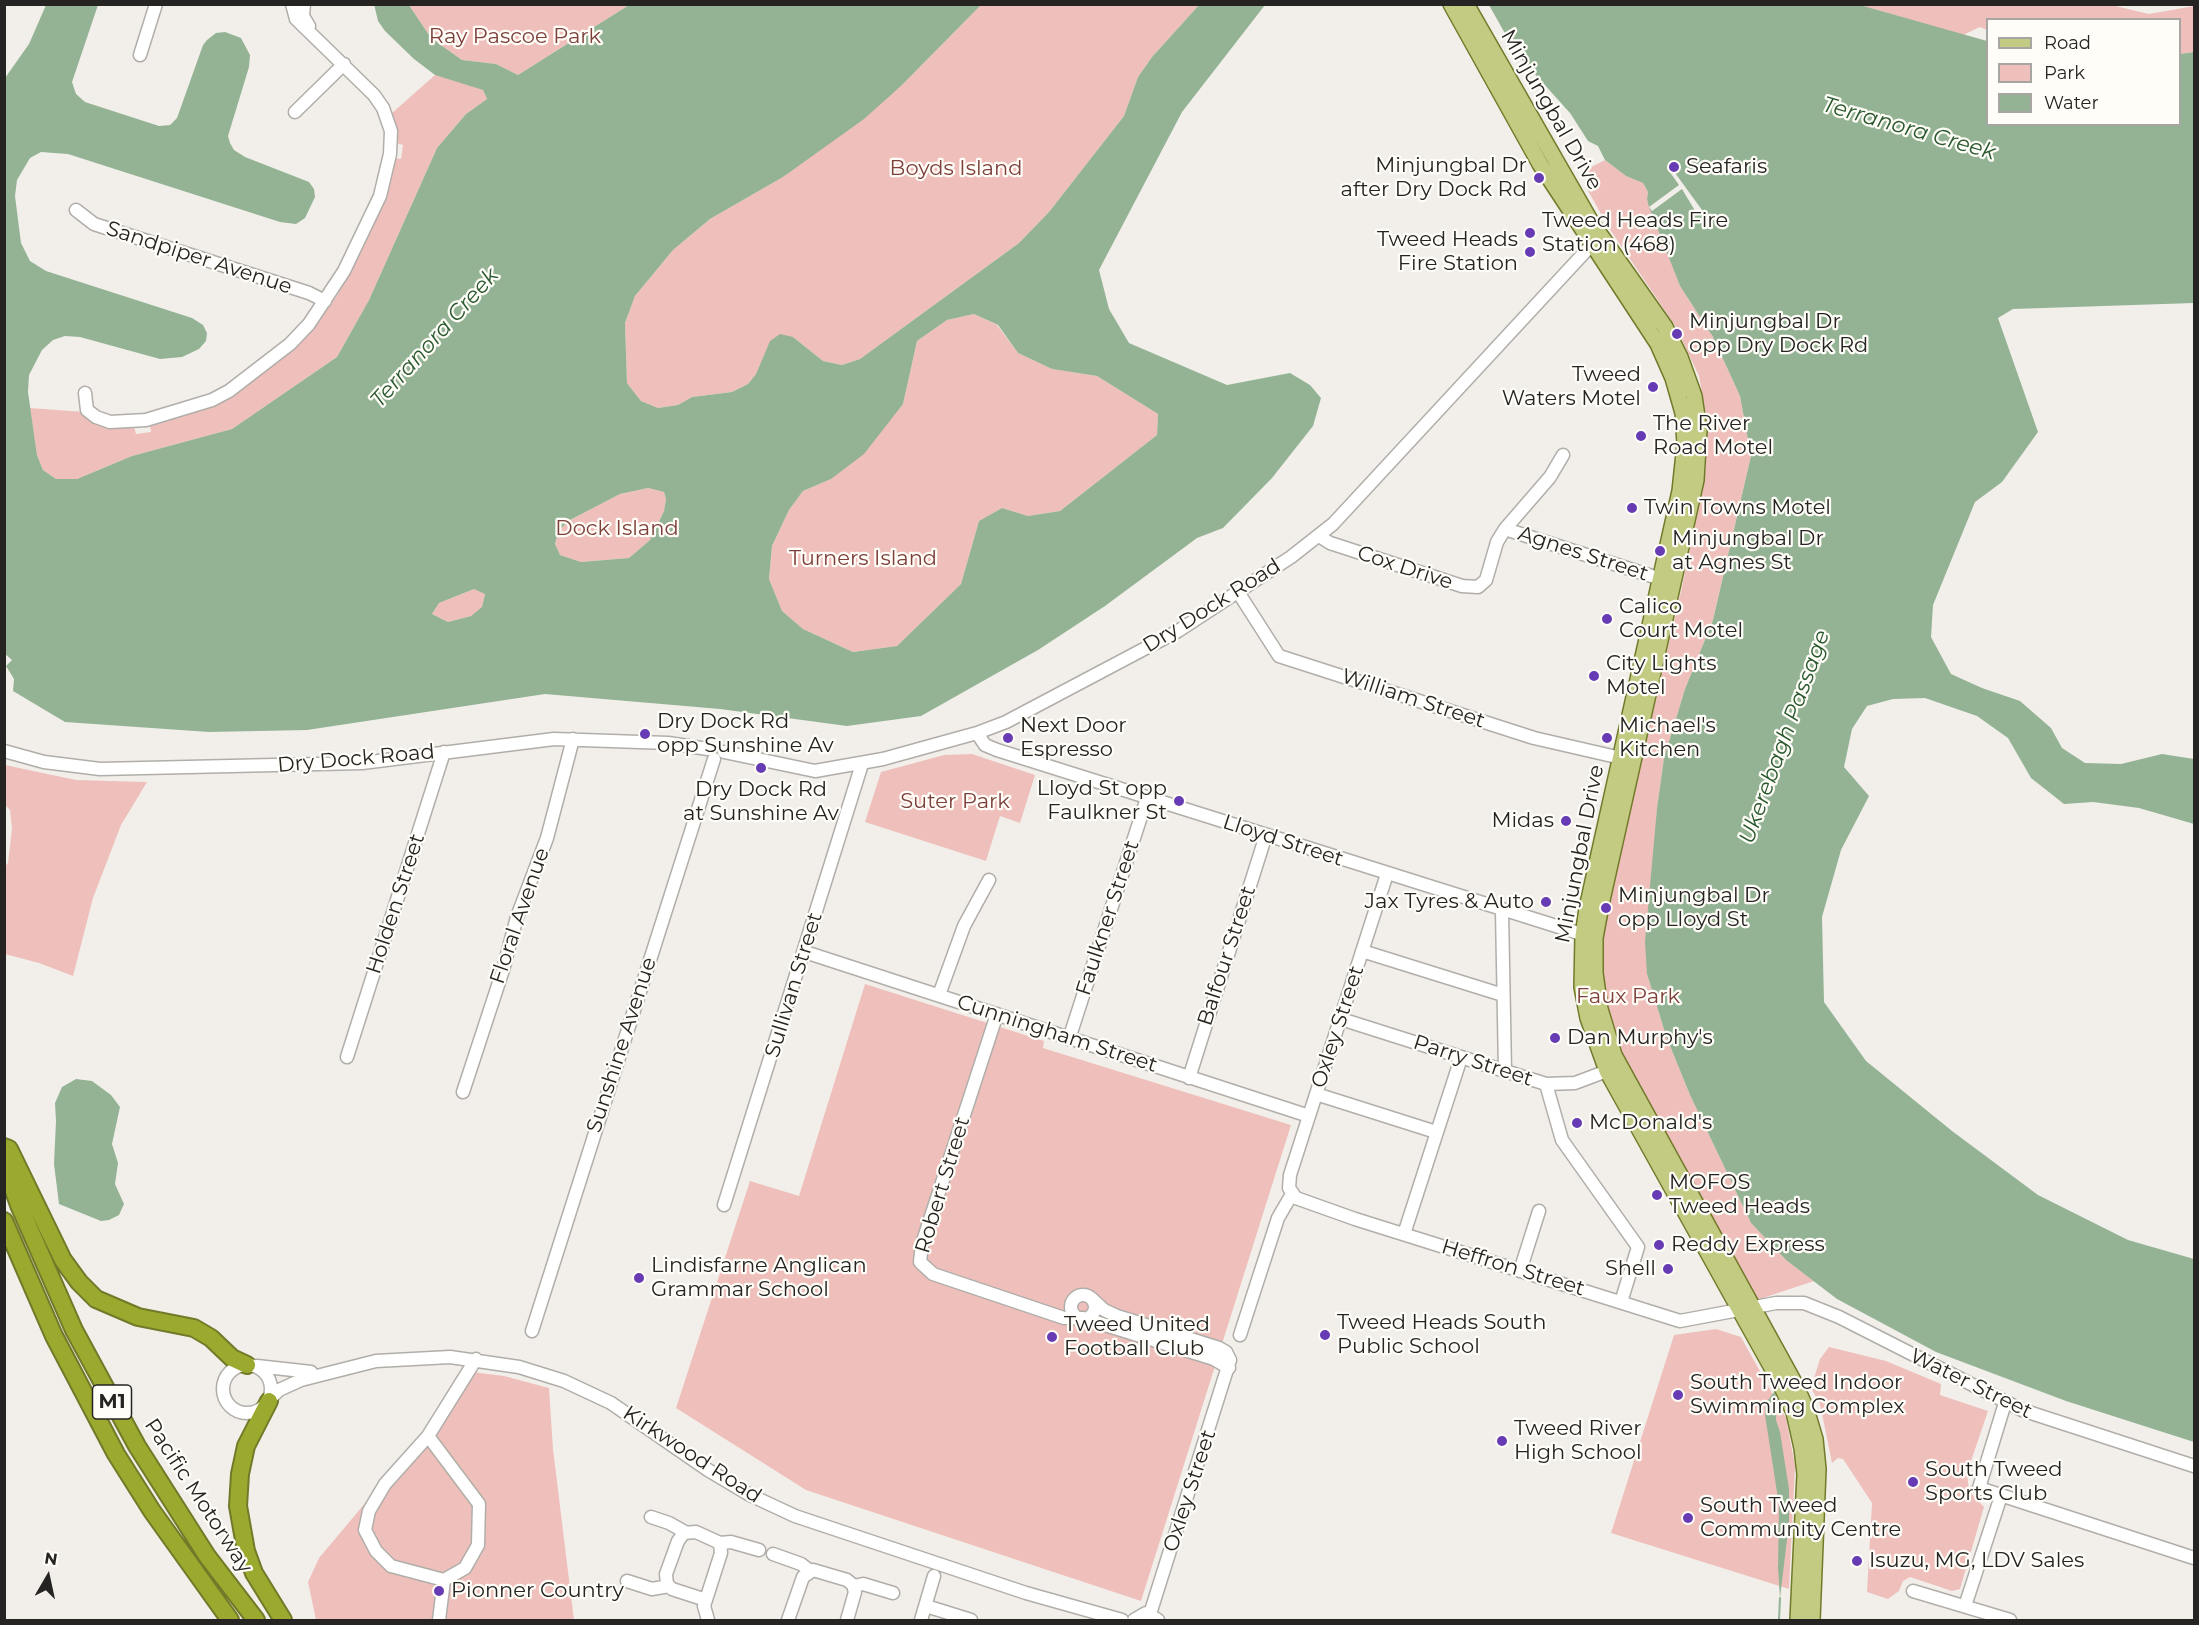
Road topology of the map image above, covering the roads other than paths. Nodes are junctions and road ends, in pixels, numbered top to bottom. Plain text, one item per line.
1 (156, 4) edge
2 (292, 4) edge
3 (304, 4) edge
4 (1451, 4) edge
5 (1466, 4) edge
6 (327, 47) junction
7 (140, 55) dead end
8 (344, 64) junction
9 (296, 112) dead end
10 (76, 210) dead end
11 (1596, 240) junction
12 (325, 301) junction
13 (85, 393) dead end
14 (1563, 455) dead end
15 (1505, 529) junction
16 (1319, 536) junction
17 (1661, 579) junction
18 (1238, 592) junction
19 (977, 733) junction
20 (573, 739) junction
21 (4, 751) edge
22 (444, 752) junction
23 (716, 754) junction
24 (1621, 758) junction
25 (862, 764) junction
26 (1147, 798) junction
27 (1266, 836) junction
28 (1387, 874) junction
29 (989, 880) dead end
30 (1502, 911) junction
31 (1589, 937) junction
32 (1362, 951) junction
33 (805, 952) junction
34 (939, 994) junction
35 (1503, 995) junction
36 (997, 1014) junction
37 (1341, 1019) junction
38 (1069, 1039) junction
39 (347, 1057) dead end
40 (1461, 1058) junction
41 (1505, 1071) junction
42 (1606, 1071) junction
43 (1189, 1078) junction
44 (1546, 1084) junction
45 (463, 1092) dead end
46 (1316, 1094) junction
47 (1309, 1116) junction
48 (1436, 1132) junction
49 (4, 1147) edge
50 (4, 1163) edge
51 (1292, 1194) junction
52 (724, 1205) dead end
53 (1539, 1211) dead end
54 (4, 1221) edge
55 (1404, 1234) junction
56 (1520, 1271) junction
57 (1091, 1298) junction
58 (1075, 1299) junction
59 (1621, 1302) junction
60 (1045, 1310) junction
61 (1746, 1310) junction
62 (1082, 1318) junction
63 (532, 1331) dead end
64 (1240, 1335) dead end
65 (476, 1359) junction
66 (250, 1365) junction
67 (1229, 1368) junction
68 (325, 1371) junction
69 (269, 1400) junction
70 (2005, 1403) junction
71 (428, 1436) junction
72 (2194, 1466) edge
73 (2001, 1496) junction
74 (651, 1517) dead end
75 (685, 1532) junction
76 (720, 1543) junction
77 (759, 1550) dead end
78 (773, 1554) dead end
79 (2194, 1558) edge
80 (810, 1571) junction
81 (934, 1576) dead end
82 (444, 1580) junction
83 (627, 1581) dead end
84 (669, 1586) junction
85 (854, 1586) junction
86 (1913, 1591) dead end
87 (893, 1593) dead end
88 (706, 1600) junction
89 (926, 1606) junction
90 (1965, 1606) junction
91 (1154, 1617) edge
92 (230, 1620) edge
93 (256, 1620) edge
94 (283, 1620) edge
95 (439, 1620) edge
96 (708, 1620) edge
97 (788, 1620) edge
98 (847, 1620) edge
99 (921, 1620) edge
100 (971, 1620) edge
101 (1122, 1620) edge
102 (1134, 1620) edge
103 (1798, 1620) edge
104 (1812, 1620) edge
105 (2010, 1620) edge

1 - 7 street
2 - 6 street
3 - 6 street
4 - 11 main road, Minjungbal Drive
5 - 11 main road, Minjungbal Drive
6 - 8 street
8 - 9 street
8 - 12 street
10 - 12 street, Sandpiper Avenue
11 - 16 street, Dry Dock Road
11 - 17 main road, Minjungbal Drive
11 - 31 main road, Minjungbal Drive
12 - 13 street
14 - 15 street, Cox Drive
15 - 16 street, Cox Drive
15 - 17 street, Agnes Street
16 - 18 street, Dry Dock Road
17 - 24 main road, Minjungbal Drive
18 - 19 street, Dry Dock Road
18 - 24 street, William Street
19 - 25 street, Dry Dock Road
19 - 26 street, Lloyd Street
20 - 22 street, Dry Dock Road
20 - 23 street, Dry Dock Road
20 - 45 street, Floral Avenue
21 - 22 street, Dry Dock Road
22 - 39 street, Holden Street
23 - 25 street, Dry Dock Road
23 - 63 street, Sunshine Avenue
24 - 31 main road, Minjungbal Drive
25 - 33 street, Sullivan Street
26 - 27 street, Lloyd Street
26 - 38 street, Faulkner Street
27 - 28 street, Lloyd Street
27 - 43 street, Balfour Street
28 - 30 street, Lloyd Street
28 - 32 street, Oxley Street
29 - 34 street
30 - 31 street, Lloyd Street
30 - 35 street
31 - 42 main road, Minjungbal Drive
31 - 61 main road, Minjungbal Drive
32 - 35 street
32 - 37 street, Oxley Street
33 - 34 street, Cunningham Street
33 - 52 street, Sullivan Street
34 - 36 street, Cunningham Street
35 - 41 street
36 - 38 street, Cunningham Street
36 - 60 street, Robert Street
37 - 40 street, Parry Street
37 - 46 street, Oxley Street
38 - 43 street, Cunningham Street
40 - 41 street, Parry Street
40 - 48 street
41 - 44 street, Parry Street
42 - 44 street, Parry Street
42 - 61 main road, Minjungbal Drive
43 - 47 street, Cunningham Street
44 - 59 street
46 - 47 street, Oxley Street
46 - 48 street
47 - 51 street, Oxley Street
48 - 55 street
49 - 66 highway
50 - 93 highway, Pacific Motorway / M1
51 - 55 street, Heffron Street
51 - 64 street
53 - 56 street
54 - 92 highway, Pacific Motorway / M1
55 - 56 street, Heffron Street
56 - 59 street, Heffron Street
57 - 58 street
57 - 62 street
57 - 67 street
58 - 60 street
58 - 62 street
59 - 61 street, Heffron Street
60 - 62 street, Robert Street
61 - 70 street, Water Street
61 - 103 main road, Minjungbal Drive
61 - 104 main road, Minjungbal Drive
62 - 67 street, Robert Street
65 - 68 street, Kirkwood Road
65 - 71 street
65 - 101 street, Kirkwood Road
66 - 68 street, Kirkwood Road
66 - 69 street
66 - 69 street
67 - 91 street, Oxley Street
68 - 69 street, Kirkwood Road
69 - 94 highway
70 - 72 street, Water Street
70 - 73 street
71 - 82 street
71 - 82 street
73 - 79 street
73 - 90 street
74 - 75 street
75 - 76 street
75 - 84 street
76 - 77 street
76 - 88 street
78 - 80 street
80 - 85 street
80 - 97 street
81 - 89 street
82 - 95 street
83 - 84 street
84 - 88 street
85 - 87 street
85 - 98 street
86 - 90 street
88 - 96 street
89 - 99 street
89 - 100 street
90 - 105 street
91 - 102 street

